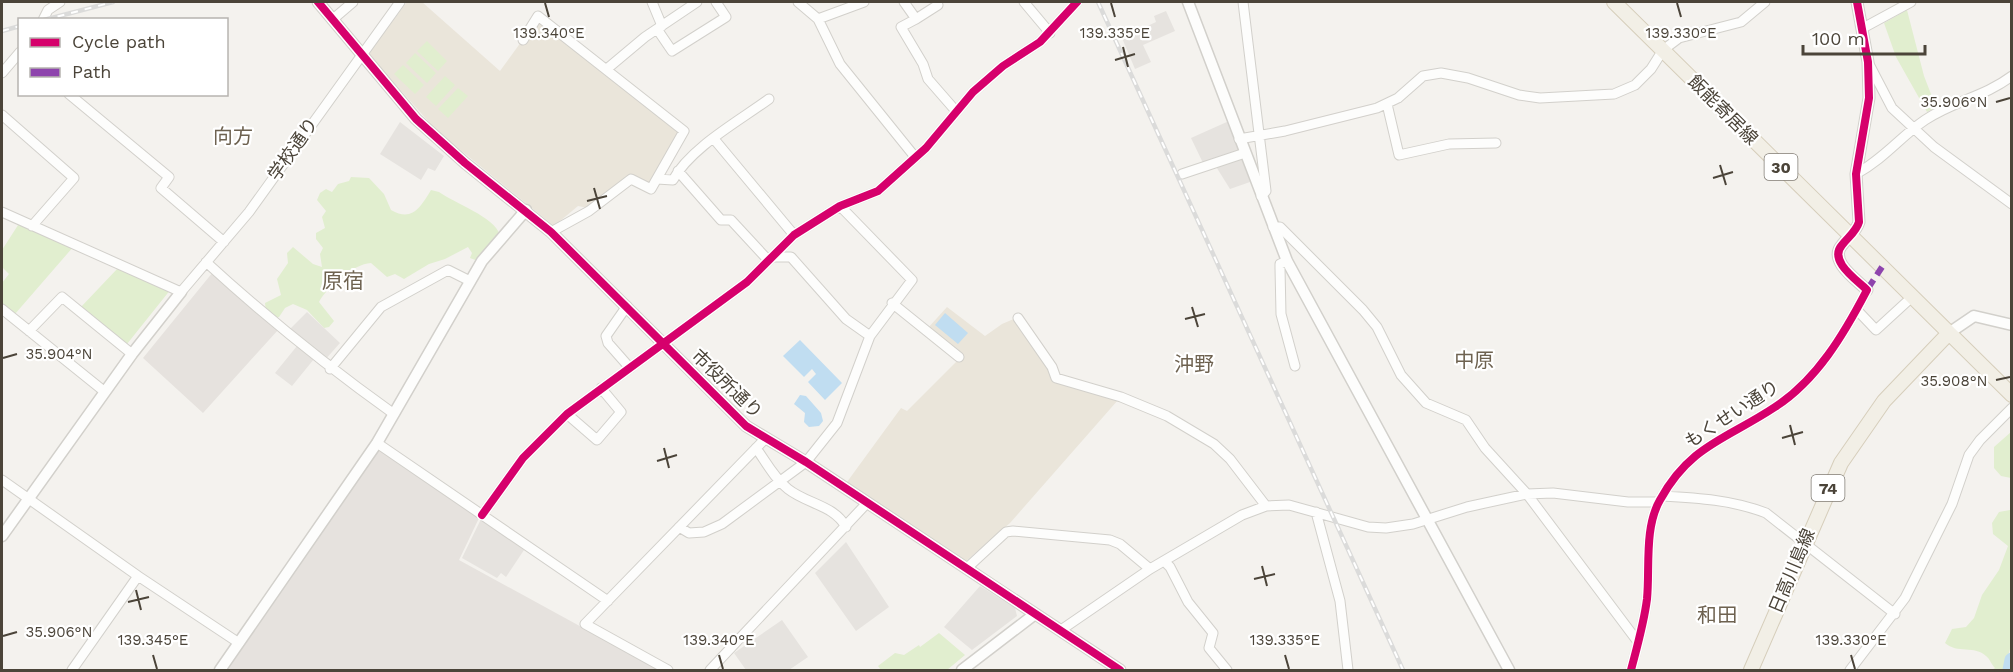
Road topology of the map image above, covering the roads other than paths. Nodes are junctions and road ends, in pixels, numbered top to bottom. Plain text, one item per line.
1 (60, 2) edge
2 (318, 2) edge
3 (353, 2) edge
4 (400, 2) edge
5 (652, 2) edge
6 (697, 2) edge
7 (716, 2) edge
8 (798, 2) edge
9 (864, 2) edge
10 (904, 2) edge
11 (1024, 2) edge
12 (1077, 2) edge
13 (1188, 2) edge
14 (1243, 2) edge
15 (1614, 2) edge
16 (1765, 2) edge
17 (1857, 2) edge
18 (1911, 2) edge
19 (938, 5) dead end
20 (44, 18) edge
21 (916, 18) junction
22 (818, 19) junction
23 (332, 20) junction
24 (660, 27) junction
25 (1863, 28) junction
26 (1050, 33) junction
27 (523, 40) dead end
28 (1663, 50) junction
29 (18, 54) edge
30 (360, 54) junction
31 (1868, 62) junction
32 (608, 68) junction
33 (2, 74) edge
34 (2012, 76) edge
35 (71, 96) edge
36 (769, 99) dead end
37 (1387, 104) junction
38 (956, 110) junction
39 (2, 115) edge
40 (1914, 129) junction
41 (1258, 135) junction
42 (714, 138) junction
43 (1239, 139) junction
44 (1496, 143) dead end
45 (1245, 153) junction
46 (915, 157) junction
47 (678, 171) junction
48 (1182, 174) dead end
49 (1856, 174) junction
50 (657, 179) junction
51 (1261, 196) junction
52 (2012, 204) edge
53 (840, 206) junction
54 (526, 210) junction
55 (2, 212) edge
56 (32, 226) junction
57 (1273, 227) junction
58 (551, 232) junction
59 (794, 235) junction
60 (1851, 236) junction
61 (224, 242) junction
62 (770, 258) junction
63 (1287, 261) junction
64 (206, 262) junction
65 (471, 281) junction
66 (1867, 291) joint
67 (181, 292) junction
68 (1912, 297) junction
69 (892, 303) junction
70 (627, 306) junction
71 (2, 309) edge
72 (1857, 310) junction
73 (1018, 318) dead end
74 (2012, 325) edge
75 (30, 331) junction
76 (1949, 333) junction
77 (870, 336) junction
78 (663, 343) junction
79 (132, 354) junction
80 (959, 357) dead end
81 (1295, 366) dead end
82 (630, 368) junction
83 (330, 369) junction
84 (601, 388) junction
85 (105, 392) junction
86 (2012, 395) edge
87 (2012, 408) edge
88 (394, 414) junction
89 (567, 414) junction
90 (765, 439) junction
91 (377, 443) junction
92 (756, 448) junction
93 (806, 462) junction
94 (2, 480) edge
95 (779, 481) junction
96 (1527, 494) junction
97 (29, 498) junction
98 (1660, 499) junction
99 (867, 503) junction
100 (1266, 506) junction
101 (1316, 512) junction
102 (482, 515) junction
103 (1427, 518) junction
104 (679, 527) junction
105 (846, 527) junction
106 (2, 536) edge
107 (1804, 543) junction
108 (1164, 561) junction
109 (967, 568) junction
110 (1150, 569) junction
111 (138, 576) junction
112 (608, 601) junction
113 (1035, 614) junction
114 (1895, 614) junction
115 (1061, 630) junction
116 (1638, 642) junction
117 (239, 643) junction
118 (72, 670) edge
119 (220, 670) edge
120 (669, 670) edge
121 (710, 670) edge
122 (962, 670) edge
123 (1120, 670) edge
124 (1227, 670) edge
125 (1348, 670) edge
126 (1509, 670) edge
127 (1631, 670) edge
128 (1751, 670) edge
129 (1850, 670) edge

1 - 20 street
2 - 23 street, 市役所通り
3 - 23 street
4 - 30 street, 学校通り
5 - 24 street
6 - 24 street
7 - 24 street
8 - 22 street
9 - 22 street
10 - 21 street
11 - 26 street
12 - 26 street
13 - 43 street
14 - 41 street
15 - 28 main road, 飯能寄居線 / 30
16 - 28 street
17 - 25 street, もくせい通り
18 - 25 street
19 - 21 street
21 - 38 street
22 - 46 street
23 - 30 street, 市役所通り
24 - 32 street
25 - 31 street, もくせい通り
26 - 38 street
27 - 32 street
28 - 37 street
28 - 60 main road, 飯能寄居線 / 30
29 - 33 street
30 - 54 street, 市役所通り
30 - 61 street, 学校通り
31 - 40 street
31 - 49 street, もくせい通り
32 - 50 street
34 - 40 street
35 - 61 street
36 - 42 street
37 - 41 street
37 - 44 street
38 - 46 street
39 - 56 street
40 - 49 street
40 - 52 street
41 - 43 street
41 - 51 street
42 - 47 street
42 - 59 street
43 - 45 street
45 - 48 street
45 - 51 street
46 - 53 street
47 - 50 street
47 - 62 street
49 - 60 street, もくせい通り
50 - 58 street
51 - 57 street
53 - 59 street
53 - 69 street
54 - 58 street, 市役所通り
54 - 65 street
55 - 56 street
56 - 67 street
57 - 63 street
57 - 96 street
58 - 70 street, 市役所通り
59 - 62 street
60 - 66 street, もくせい通り
60 - 68 main road, 飯能寄居線 / 30
61 - 64 street, 学校通り
62 - 77 street
62 - 78 street
63 - 81 street
63 - 103 street
64 - 67 street, 学校通り
64 - 83 street
65 - 83 street
65 - 88 street
66 - 72 street, もくせい通り
67 - 79 street
68 - 72 street
68 - 76 main road, 飯能寄居線 / 30
69 - 77 street
69 - 80 street
70 - 78 street, 市役所通り
70 - 82 street
71 - 75 street
72 - 98 street, もくせい通り
73 - 100 street
74 - 76 street
75 - 79 street
75 - 85 street
76 - 86 main road, 飯能寄居線 / 30
76 - 107 main road, 日高川島線 / 74
77 - 93 street
78 - 82 street
78 - 90 street, 市役所通り
79 - 85 street
82 - 84 street
83 - 88 street
84 - 89 street
84 - 89 street
85 - 97 street
87 - 114 street
88 - 91 street
89 - 102 street
90 - 92 street
90 - 93 street, 市役所通り
91 - 102 street
91 - 117 street
92 - 95 street
92 - 104 street
93 - 95 street
93 - 99 street, 市役所通り
94 - 97 street
95 - 104 street
95 - 105 street
96 - 98 street
96 - 103 street
96 - 116 street
97 - 106 street
97 - 111 street
98 - 107 street
98 - 116 street, もくせい通り
99 - 105 street
99 - 109 street, 市役所通り
100 - 101 street
100 - 108 street
101 - 103 street
101 - 125 street
102 - 112 street
103 - 126 street
104 - 112 street
105 - 121 street
107 - 114 street
107 - 128 main road, 日高川島線 / 74
108 - 110 street
108 - 124 street
109 - 110 street
109 - 113 street, 市役所通り
110 - 115 street
111 - 117 street
111 - 118 street
112 - 120 street
113 - 115 street, 市役所通り
113 - 122 street
114 - 129 street
115 - 123 street, 市役所通り
116 - 127 street, もくせい通り
117 - 119 street

